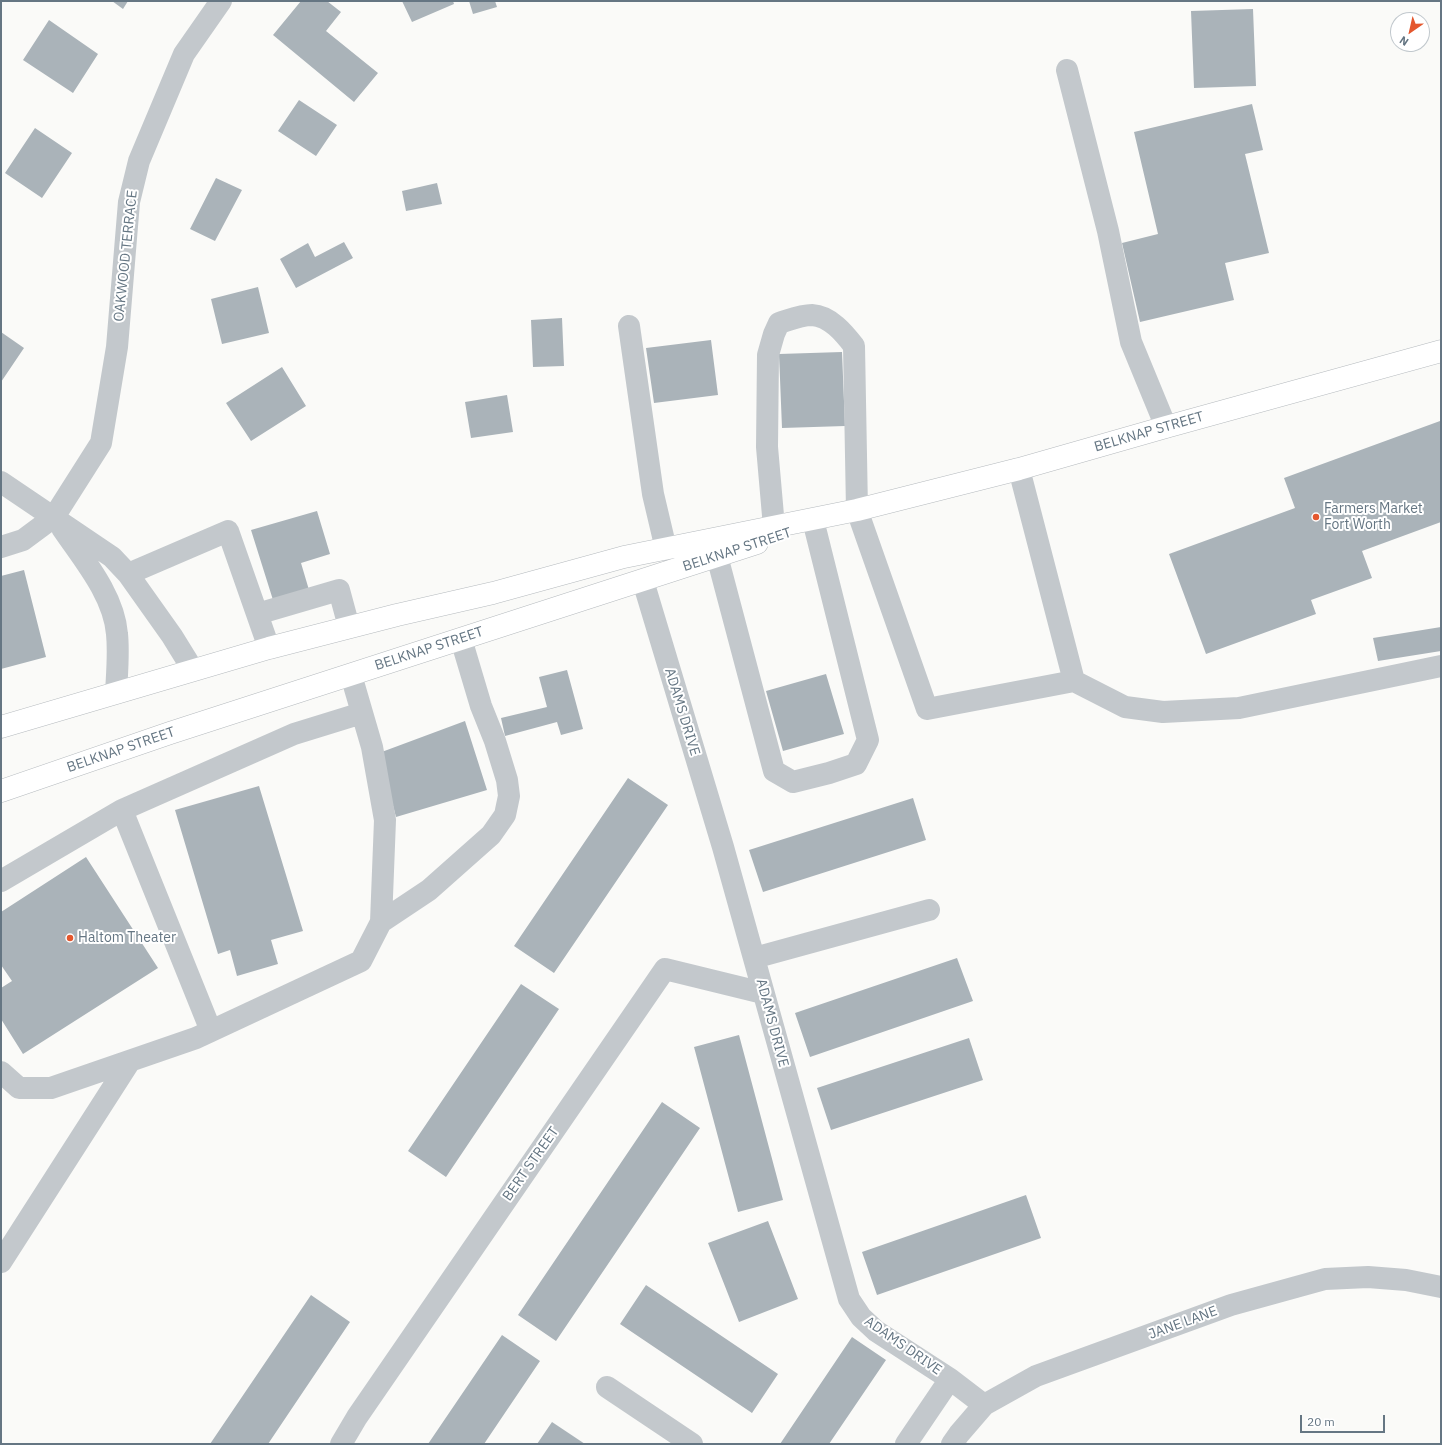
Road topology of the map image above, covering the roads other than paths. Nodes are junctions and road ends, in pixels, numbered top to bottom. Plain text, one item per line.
1 (220, 1) edge
2 (1067, 70) dead end
3 (629, 326) dead end
4 (1441, 351) edge
5 (1166, 426) junction
6 (1020, 469) junction
7 (1, 482) edge
8 (857, 510) junction
9 (54, 517) junction
10 (814, 524) junction
11 (774, 528) junction
12 (1, 547) edge
13 (666, 549) junction
14 (717, 556) junction
15 (128, 574) junction
16 (643, 581) junction
17 (257, 614) junction
18 (350, 627) junction
19 (461, 639) junction
20 (269, 648) junction
21 (1441, 666) edge
22 (193, 670) junction
23 (351, 674) junction
24 (1074, 681) junction
25 (116, 693) junction
26 (362, 713) junction
27 (1, 726) edge
28 (1, 791) edge
29 (122, 810) junction
30 (1, 881) edge
31 (929, 910) dead end
32 (381, 922) junction
33 (754, 958) junction
34 (763, 993) junction
35 (211, 1031) junction
36 (130, 1061) junction
37 (1, 1072) edge
38 (1, 1262) edge
39 (1441, 1287) edge
40 (607, 1387) dead end
41 (944, 1388) junction
42 (984, 1405) junction
43 (341, 1444) edge
44 (692, 1444) edge
45 (906, 1444) edge
46 (952, 1444) edge

1 - 9 street, OAKWOOD TERRACE
2 - 5 street
3 - 13 street
4 - 5 main road, BELKNAP STREET
5 - 6 main road, BELKNAP STREET
6 - 8 main road, BELKNAP STREET
6 - 24 street
7 - 9 street
8 - 10 main road, BELKNAP STREET
8 - 11 main road, BELKNAP STREET
8 - 11 street
8 - 24 street
9 - 12 street
9 - 15 street
9 - 25 street
10 - 14 main road, BELKNAP STREET
10 - 14 street
11 - 13 main road, BELKNAP STREET
13 - 18 main road, BELKNAP STREET
14 - 16 main road, BELKNAP STREET
15 - 17 street
15 - 22 street
16 - 19 main road, BELKNAP STREET
16 - 33 street, ADAMS DRIVE
17 - 18 street
17 - 20 street
18 - 20 main road, BELKNAP STREET
19 - 23 main road, BELKNAP STREET
19 - 32 street
20 - 22 main road, BELKNAP STREET
21 - 24 street
22 - 25 main road, BELKNAP STREET
23 - 26 street
23 - 28 main road, BELKNAP STREET
25 - 27 main road, BELKNAP STREET
26 - 29 street
26 - 32 street
29 - 30 street
29 - 35 street
31 - 33 street
32 - 35 street
33 - 34 street, ADAMS DRIVE
34 - 41 street, ADAMS DRIVE
34 - 43 street, BERT STREET
35 - 36 street
36 - 37 street
36 - 38 street
39 - 42 street, JANE LANE
40 - 44 street
41 - 42 street, ADAMS DRIVE
41 - 45 street
42 - 46 street, JANE LANE

